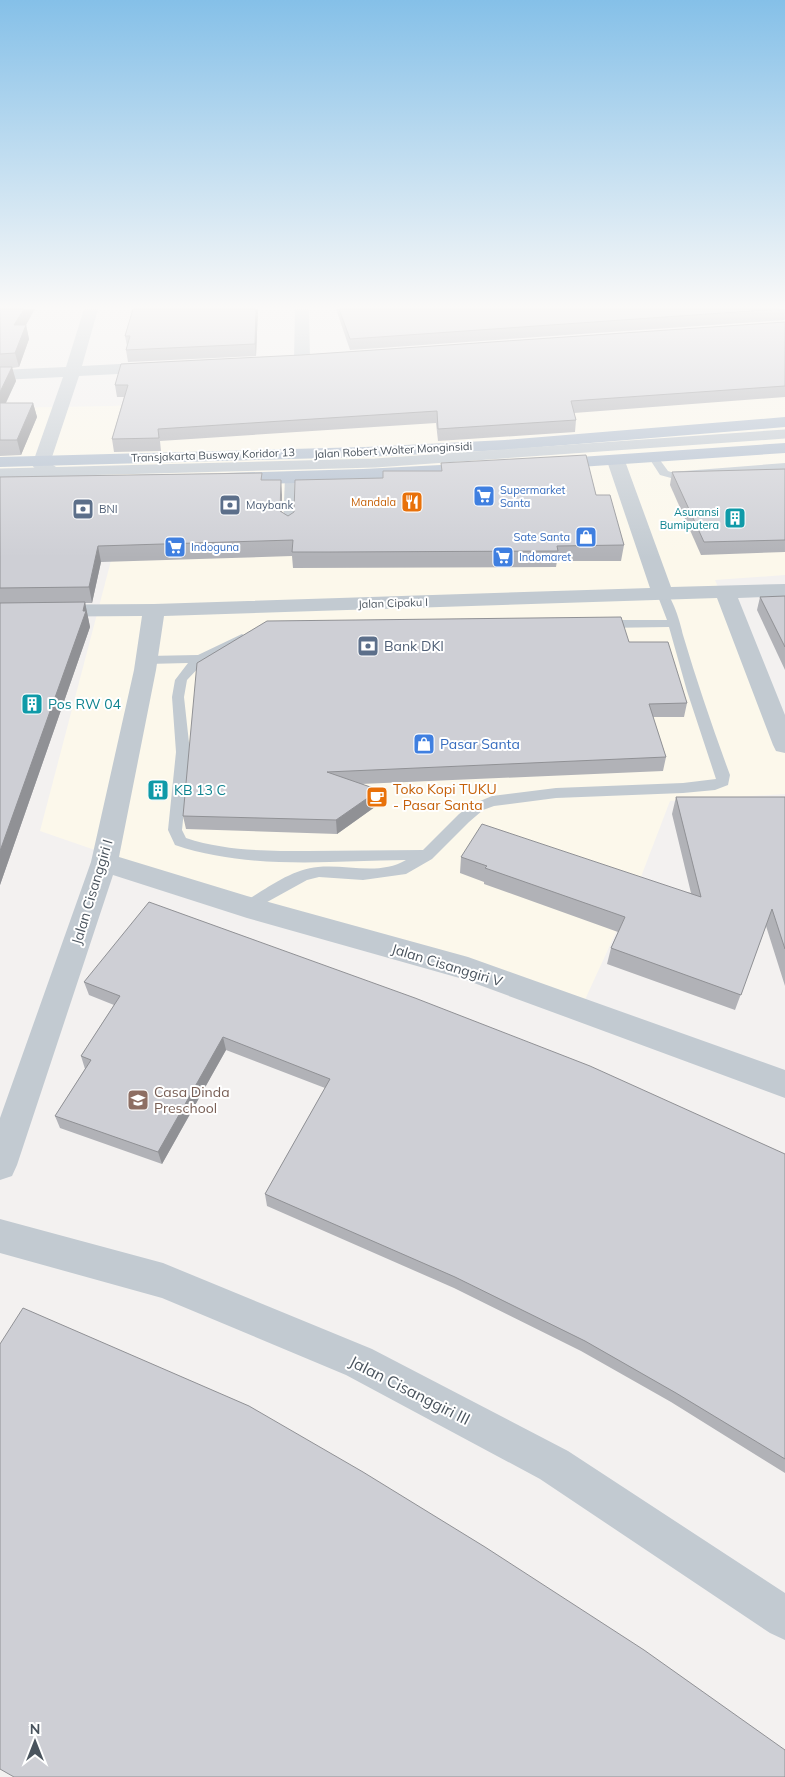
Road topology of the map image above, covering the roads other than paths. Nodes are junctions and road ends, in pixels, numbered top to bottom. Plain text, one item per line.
1 (65, 392) edge
2 (785, 422) edge
3 (764, 424) junction
4 (785, 434) edge
5 (505, 444) junction
6 (785, 448) edge
7 (229, 456) junction
8 (159, 458) junction
9 (654, 458) junction
10 (625, 460) junction
11 (37, 461) junction
12 (0, 462) edge
13 (785, 466) edge
14 (194, 468) junction
15 (0, 472) edge
16 (0, 477) edge
17 (290, 478) junction
18 (228, 479) junction
19 (154, 481) junction
20 (99, 482) junction
21 (19, 484) junction
22 (0, 485) edge
23 (288, 527) edge
24 (785, 590) edge
25 (725, 592) junction
26 (663, 594) junction
27 (0, 610) edge
28 (154, 610) junction
29 (674, 623) junction
30 (588, 624) edge
31 (253, 632) edge
32 (200, 659) junction
33 (146, 665) junction
34 (189, 669) junction
35 (785, 745) edge
36 (427, 855) junction
37 (104, 862) junction
38 (247, 907) junction
39 (785, 1084) edge
40 (0, 1165) edge
41 (0, 1236) edge
42 (785, 1618) edge

1 - 11 street
2 - 3 main road, Jalan Robert Wolter Monginsidi
3 - 5 main road, Jalan Robert Wolter Monginsidi
3 - 10 main road
4 - 15 lane, Transjakarta Busway Koridor 13, bridge
5 - 7 main road, Jalan Robert Wolter Monginsidi
5 - 10 main road
6 - 9 main road, Jalan Robert Wolter Monginsidi
7 - 8 main road, Jalan Robert Wolter Monginsidi
7 - 14 main road
8 - 11 main road, Jalan Robert Wolter Monginsidi
8 - 14 main road
9 - 10 main road, Jalan Robert Wolter Monginsidi
9 - 13 lane
10 - 17 main road, Jalan Robert Wolter Monginsidi
10 - 26 street
11 - 12 main road, Jalan Robert Wolter Monginsidi
11 - 15 main road
11 - 20 street
14 - 18 main road
14 - 19 main road
16 - 21 main road
17 - 18 main road, Jalan Robert Wolter Monginsidi
17 - 23 lane
18 - 19 main road, Jalan Robert Wolter Monginsidi
19 - 20 main road, Jalan Robert Wolter Monginsidi
20 - 21 main road, Jalan Robert Wolter Monginsidi
21 - 22 main road, Jalan Robert Wolter Monginsidi
24 - 25 street, Jalan Cipaku I
25 - 26 street, Jalan Cipaku I
25 - 35 street
26 - 28 street, Jalan Cipaku I
26 - 29 lane
27 - 28 street, Jalan Cipaku I
28 - 33 street, Jalan Cisanggiri I
29 - 30 lane
29 - 36 lane
31 - 32 lane
32 - 33 lane
32 - 34 lane
33 - 34 lane
33 - 37 street, Jalan Cisanggiri I
34 - 36 lane
36 - 38 lane
37 - 38 street, Jalan Cisanggiri V
37 - 40 street, Jalan Cisanggiri I
38 - 39 street, Jalan Cisanggiri V
41 - 42 street, Jalan Cisanggiri III

